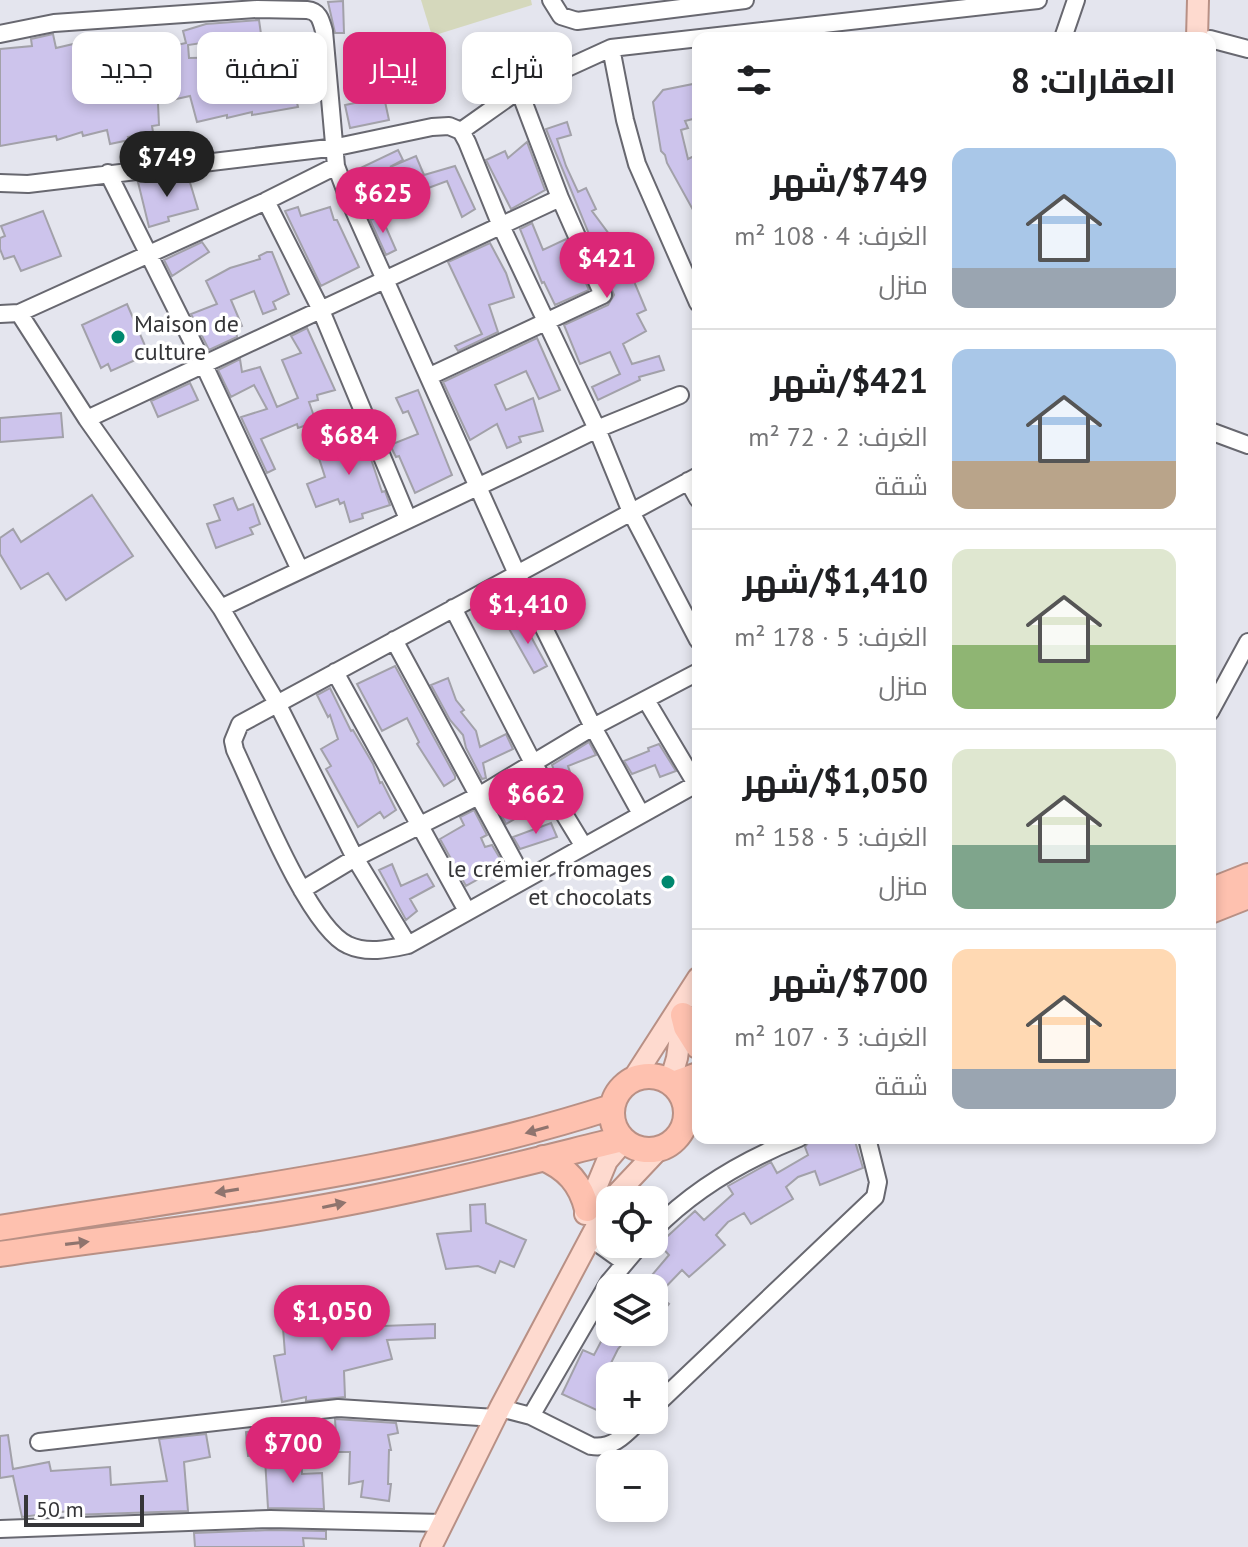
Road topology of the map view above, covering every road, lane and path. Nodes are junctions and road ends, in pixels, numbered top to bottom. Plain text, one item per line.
1 (551, 0) edge
2 (1038, 0) edge
3 (1076, 0) edge
4 (1198, 0) edge
5 (735, 1) edge
6 (753, 32) edge
7 (1065, 32) edge
8 (1202, 32) edge
9 (0, 34) edge
10 (692, 39) edge
11 (1216, 41) edge
12 (611, 48) junction
13 (1248, 49) edge
14 (572, 66) edge
15 (499, 104) edge
16 (524, 104) edge
17 (461, 131) junction
18 (337, 147) junction
19 (336, 166) junction
20 (108, 173) junction
21 (0, 183) edge
22 (560, 198) junction
23 (266, 201) junction
24 (501, 226) junction
25 (147, 254) junction
26 (385, 279) junction
27 (692, 289) edge
28 (320, 308) junction
29 (19, 313) junction
30 (0, 314) edge
31 (546, 320) junction
32 (203, 363) junction
33 (430, 376) junction
34 (680, 395) dead end
35 (87, 419) junction
36 (597, 429) junction
37 (1216, 433) edge
38 (1248, 445) edge
39 (692, 479) edge
40 (480, 488) junction
41 (631, 512) junction
42 (408, 519) junction
43 (300, 570) junction
44 (517, 574) junction
45 (221, 608) junction
46 (453, 608) junction
47 (691, 610) edge
48 (394, 640) junction
49 (1248, 642) edge
50 (335, 672) junction
51 (692, 675) edge
52 (646, 700) junction
53 (1216, 701) edge
54 (277, 703) junction
55 (593, 727) junction
56 (533, 763) junction
57 (692, 775) edge
58 (692, 786) edge
59 (480, 795) junction
60 (641, 814) junction
61 (420, 825) junction
62 (583, 845) junction
63 (355, 858) junction
64 (1248, 876) edge
65 (523, 878) junction
66 (1216, 889) edge
67 (302, 890) junction
68 (1248, 896) edge
69 (1216, 909) edge
70 (467, 911) junction
71 (408, 945) junction
72 (692, 990) edge
73 (683, 1009) junction
74 (692, 1036) edge
75 (692, 1077) edge
76 (633, 1079) junction
77 (672, 1083) junction
78 (612, 1107) junction
79 (690, 1126) edge
80 (623, 1140) junction
81 (785, 1144) edge
82 (868, 1144) edge
83 (660, 1148) junction
84 (543, 1158) junction
85 (605, 1186) edge
86 (621, 1186) edge
87 (596, 1198) edge
88 (596, 1210) edge
89 (668, 1217) edge
90 (0, 1228) edge
91 (589, 1237) junction
92 (0, 1254) edge
93 (628, 1258) edge
94 (624, 1262) junction
95 (668, 1394) edge
96 (498, 1413) junction
97 (531, 1416) junction
98 (625, 1434) edge
99 (39, 1442) dead end
100 (443, 1523) junction
101 (0, 1529) edge
102 (431, 1547) edge

1 - 5 street
2 - 6 street
3 - 7 street
4 - 8 main road
9 - 18 street
10 - 12 street
11 - 13 street
12 - 14 street
12 - 27 street
15 - 17 street
16 - 22 street
17 - 18 street
17 - 24 street
18 - 19 street
18 - 20 street
19 - 23 street
19 - 26 street
20 - 21 street
20 - 25 street
22 - 24 street
22 - 31 street
23 - 25 street
23 - 28 street
24 - 26 street
24 - 31 street
25 - 29 street
25 - 32 street
26 - 28 street
26 - 33 street
28 - 32 street
28 - 42 street
29 - 30 street
29 - 35 street
31 - 33 street
31 - 36 street
32 - 35 street
32 - 43 street
33 - 40 street
34 - 36 street
35 - 45 street
36 - 40 street
36 - 41 street
37 - 38 street
39 - 41 street
40 - 42 street
40 - 44 street
41 - 44 street
41 - 47 street
42 - 43 street
43 - 45 street
44 - 46 street
44 - 55 street
45 - 54 street
46 - 48 street
46 - 56 street
48 - 50 street
48 - 59 street
49 - 53 street
50 - 54 street
50 - 61 street
51 - 52 street
52 - 55 street
52 - 57 street
54 - 63 street
54 - 67 street
55 - 56 street
55 - 60 street
56 - 59 street
56 - 62 street
58 - 60 street
59 - 61 street
59 - 65 street
60 - 62 street
61 - 63 street
61 - 70 street
62 - 65 street
63 - 67 street
63 - 71 street
64 - 66 highway
65 - 70 street
67 - 71 street
68 - 69 highway
70 - 71 street
72 - 73 main road
73 - 74 highway
73 - 76 main road
73 - 77 main road
75 - 77 highway
76 - 77 highway
76 - 78 highway
77 - 79 highway
78 - 80 highway
78 -> 90 highway
79 - 83 highway
80 - 83 highway
80 - 84 highway
80 - 85 main road
81 - 89 street
82 - 95 street
83 - 86 main road
84 - 87 highway
92 -> 84 highway
88 - 91 main road
91 - 94 street
91 - 96 main road
93 - 94 street
94 - 97 street
96 - 97 street
96 - 99 street
96 - 100 main road
97 - 98 street
100 - 101 street
100 - 102 main road

